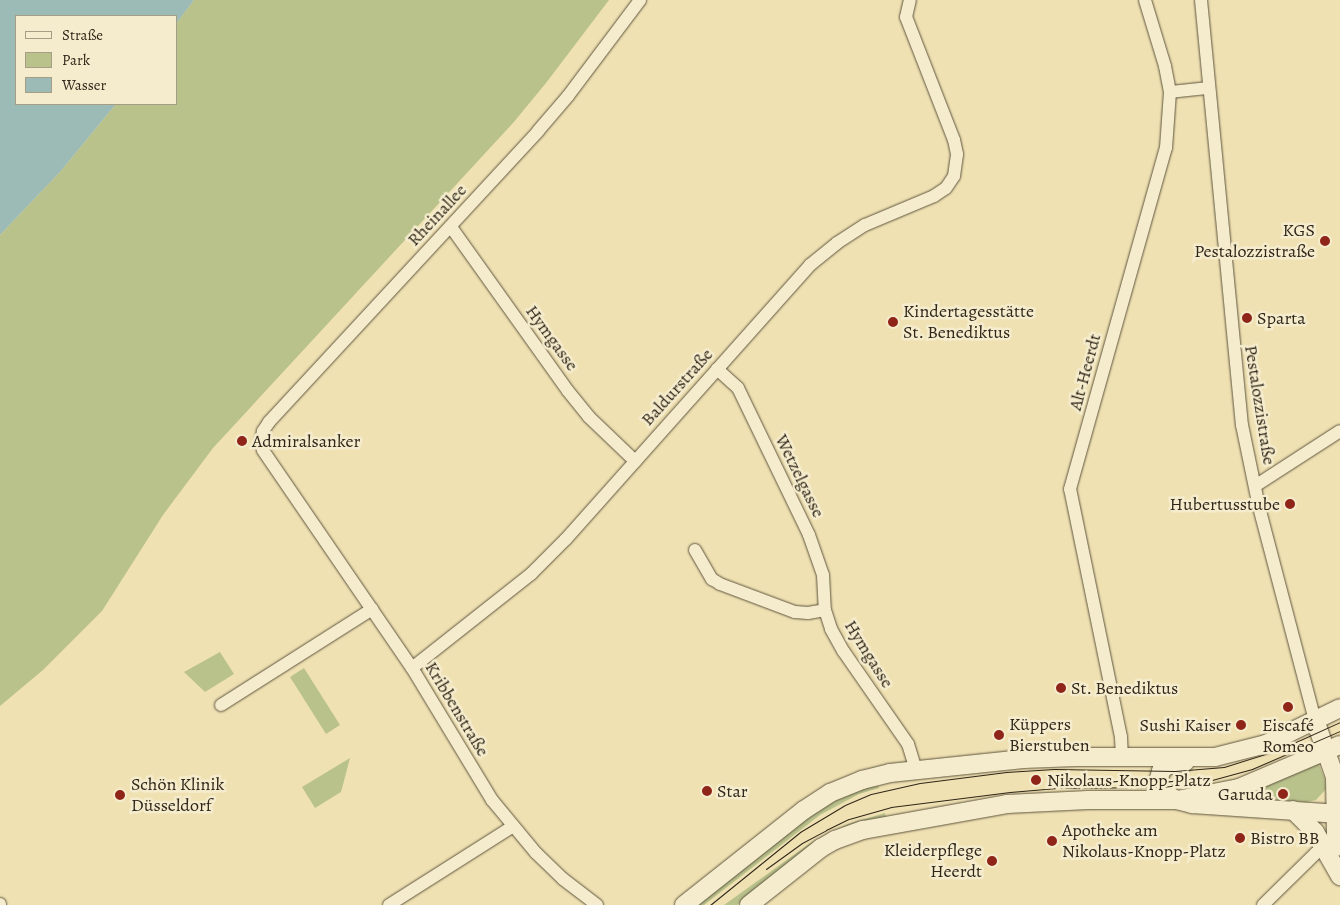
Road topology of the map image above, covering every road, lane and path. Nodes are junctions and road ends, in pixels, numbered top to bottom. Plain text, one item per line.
1 (640, 0) edge
2 (910, 0) edge
3 (1145, 0) edge
4 (1201, 0) edge
5 (1208, 88) junction
6 (1170, 92) junction
7 (451, 227) junction
8 (718, 369) junction
9 (1340, 431) edge
10 (263, 450) joint
11 (635, 461) junction
12 (1255, 486) junction
13 (696, 550) dead end
14 (372, 608) junction
15 (825, 610) junction
16 (412, 668) junction
17 (222, 705) dead end
18 (1340, 708) edge
19 (1315, 720) junction
20 (1287, 735) junction
21 (1333, 748) edge
22 (1122, 757) junction
23 (1215, 757) junction
24 (916, 770) junction
25 (1337, 779) edge
26 (1177, 800) junction
27 (1334, 807) edge
28 (1294, 810) junction
29 (512, 826) junction
30 (1330, 843) edge
31 (1340, 876) edge
32 (389, 905) edge
33 (597, 905) edge
34 (684, 905) edge
35 (749, 905) edge
36 (1263, 905) edge

1 - 7 street, Rheinallee
2 - 8 street, Baldurstraße
3 - 6 street, Alt-Heerdt
4 - 5 street, Pestalozzistraße
5 - 6 street
5 - 12 street, Pestalozzistraße
6 - 22 street, Alt-Heerdt
7 - 10 street, Rheinallee
7 - 11 street, Hymgasse
8 - 11 street, Baldurstraße
8 - 15 street, Wetzelgasse
9 - 12 street
10 - 14 street, Kribbenstraße
11 - 16 street, Baldurstraße
12 - 19 street, Pestalozzistraße
13 - 15 street, Hymgasse
14 - 16 street, Kribbenstraße
14 - 17 street
15 - 24 street, Hymgasse
16 - 29 street, Kribbenstraße
18 - 19 main road
19 - 20 main road
19 - 21 main road
20 - 21 main road
20 - 23 main road
21 - 25 main road
21 - 26 main road
22 - 23 main road
22 - 24 main road
23 - 26 main road
24 - 34 main road
25 - 27 main road
25 - 28 main road
26 - 28 main road
26 - 35 main road
27 - 28 main road
27 - 30 main road
27 - 30 main road
28 - 30 main road
29 - 32 street
29 - 33 street, Kribbenstraße
30 - 31 main road
30 - 36 street

